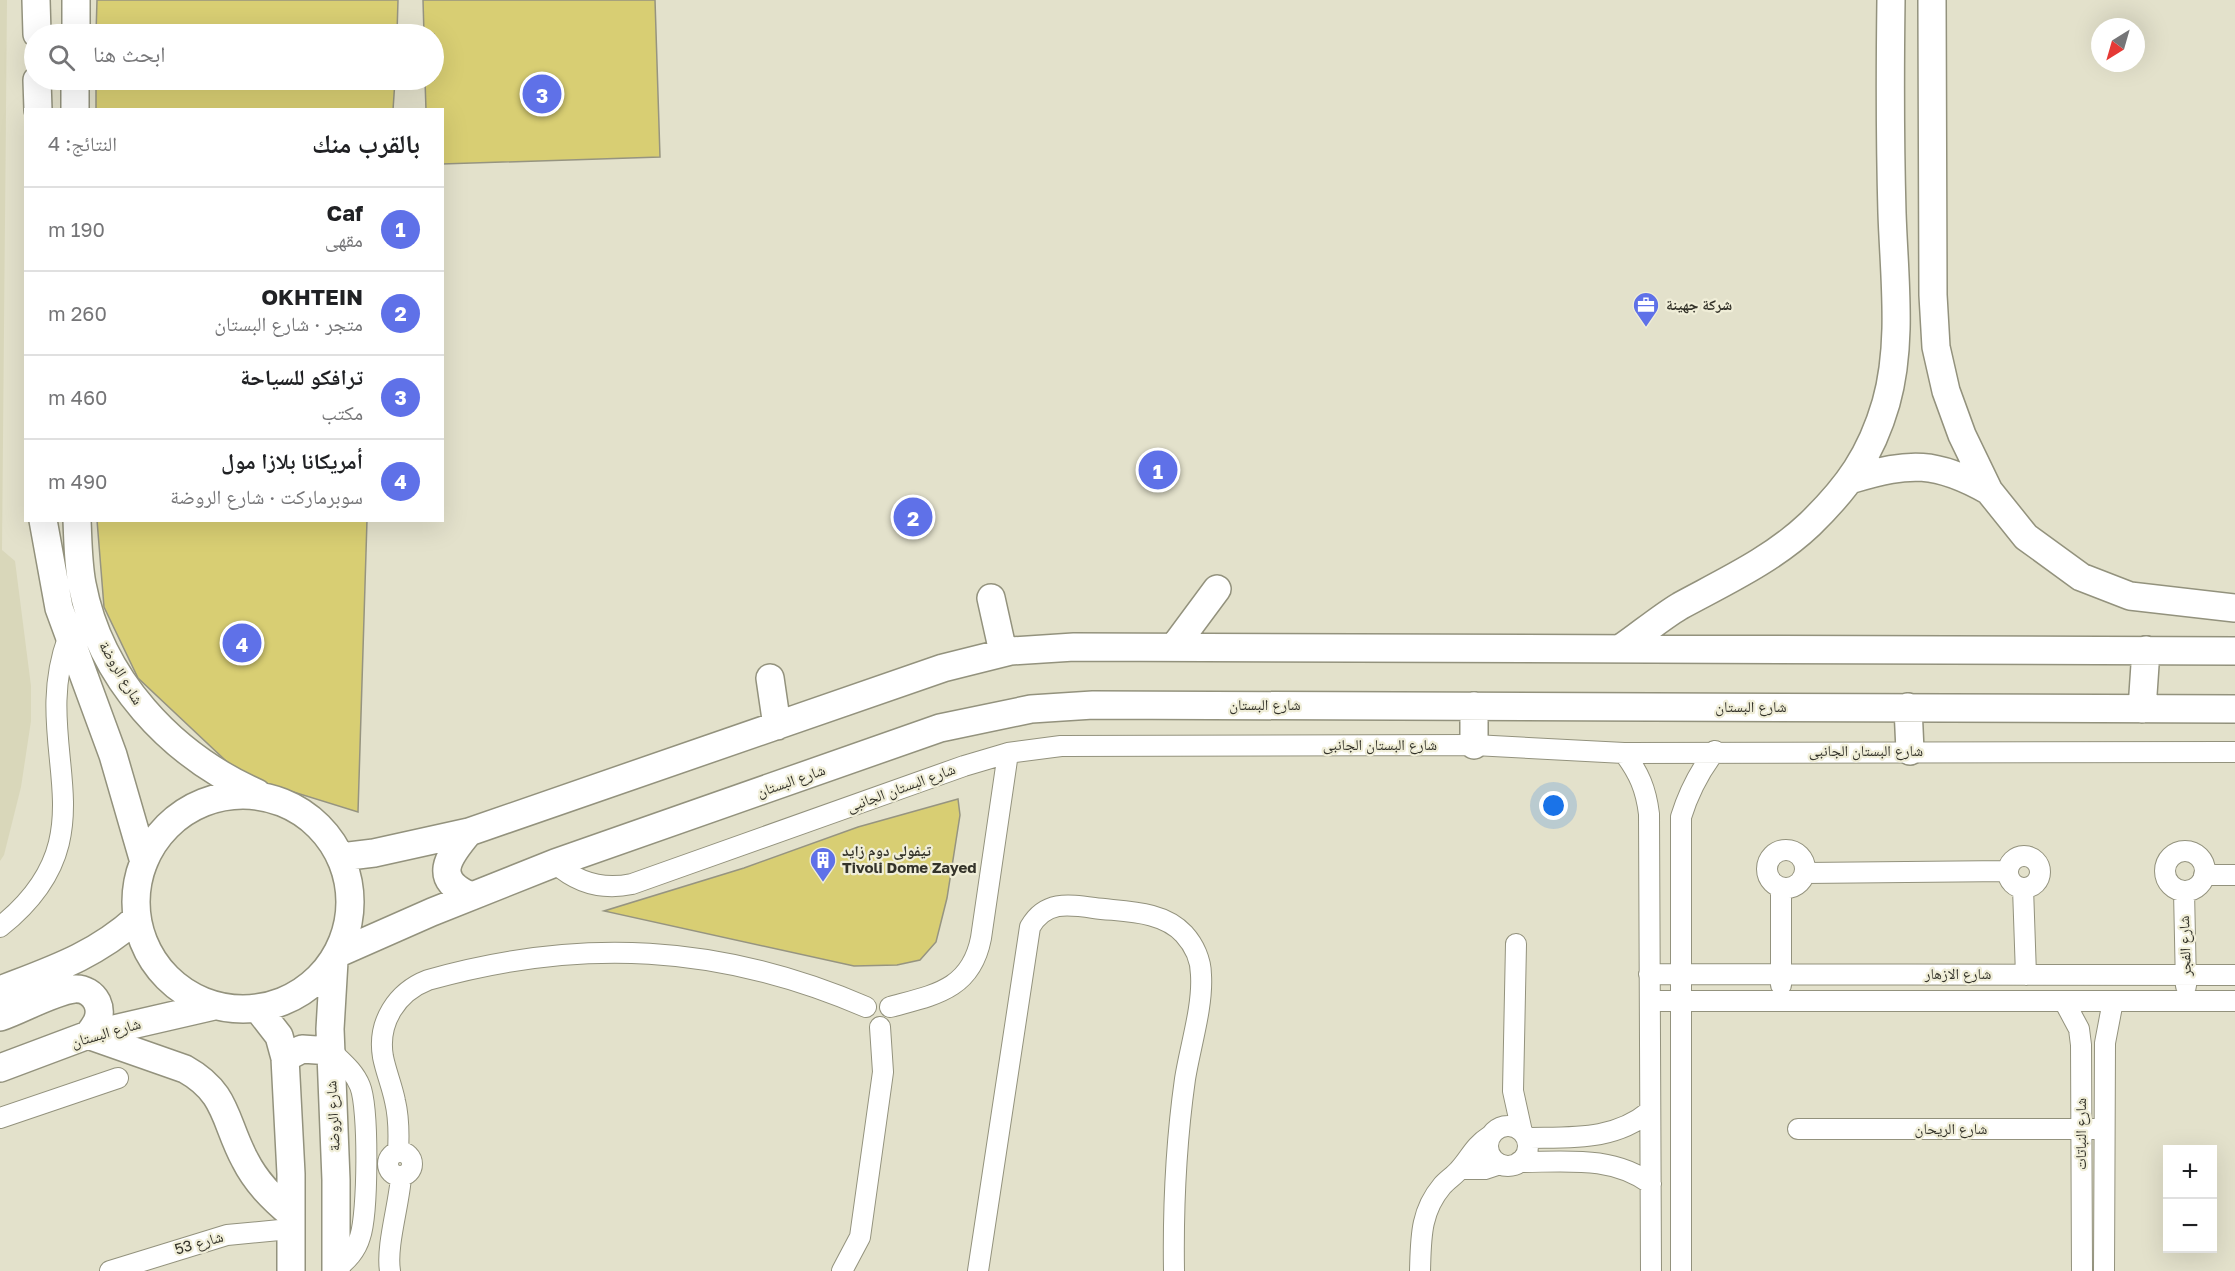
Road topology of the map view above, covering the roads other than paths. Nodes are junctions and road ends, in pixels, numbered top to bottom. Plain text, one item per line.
1 (36, 0) edge
2 (76, 0) edge
3 (1891, 0) edge
4 (1932, 1) edge
5 (37, 24) edge
6 (75, 24) edge
7 (37, 90) edge
8 (75, 90) edge
9 (38, 108) edge
10 (75, 108) edge
11 (1890, 141) junction
12 (1932, 141) junction
13 (1853, 479) junction
14 (1989, 490) junction
15 (43, 522) edge
16 (77, 522) edge
17 (1217, 589) dead end
18 (991, 598) dead end
19 (2235, 608) edge
20 (68, 639) junction
21 (1174, 647) junction
22 (1621, 648) junction
23 (2146, 650) junction
24 (2235, 651) edge
25 (1003, 652) junction
26 (770, 678) dead end
27 (1473, 706) junction
28 (1908, 707) junction
29 (2142, 709) junction
30 (2235, 709) edge
31 (777, 726) junction
32 (1474, 746) junction
33 (1715, 751) junction
34 (1910, 751) junction
35 (2235, 752) edge
36 (1008, 753) junction
37 (1624, 753) junction
38 (269, 798) junction
39 (469, 832) junction
40 (341, 858) junction
41 (144, 862) junction
42 (555, 863) junction
43 (2008, 871) junction
44 (1805, 873) junction
45 (2204, 875) junction
46 (2235, 875) edge
47 (2023, 888) junction
48 (1781, 889) junction
49 (2184, 891) junction
50 (471, 896) junction
51 (137, 918) junction
52 (0, 927) edge
53 (1516, 944) dead end
54 (336, 957) junction
55 (1649, 974) junction
56 (1681, 974) junction
57 (1781, 974) junction
58 (2026, 975) junction
59 (2186, 975) junction
60 (2235, 975) edge
61 (0, 990) edge
62 (1650, 1001) junction
63 (1681, 1001) junction
64 (1781, 1001) junction
65 (2064, 1001) junction
66 (2113, 1001) junction
67 (2187, 1001) junction
68 (2235, 1001) edge
69 (214, 1005) junction
70 (866, 1006) junction
71 (890, 1007) junction
72 (258, 1009) junction
73 (0, 1017) edge
74 (880, 1028) junction
75 (88, 1035) junction
76 (331, 1051) junction
77 (285, 1058) junction
78 (0, 1068) edge
79 (118, 1078) dead end
80 (1513, 1091) junction
81 (1650, 1111) junction
82 (0, 1118) edge
83 (1798, 1129) dead end
84 (2081, 1129) junction
85 (2104, 1129) junction
86 (1491, 1134) junction
87 (1524, 1135) junction
88 (365, 1154) junction
89 (395, 1154) junction
90 (1510, 1163) junction
91 (1460, 1169) junction
92 (364, 1176) junction
93 (398, 1176) junction
94 (1651, 1184) junction
95 (291, 1221) junction
96 (1420, 1263) edge
97 (336, 1270) edge
98 (110, 1271) edge
99 (291, 1271) edge
100 (390, 1271) edge
101 (842, 1271) edge
102 (978, 1271) edge
103 (1174, 1271) edge
104 (1436, 1271) edge
105 (1651, 1271) edge
106 (1681, 1271) edge
107 (2082, 1271) edge
108 (2104, 1271) edge

1 - 5 street
2 - 6 street
3 - 4 street
3 - 11 street
4 - 12 street
7 - 9 street
8 - 10 street
11 - 12 street
11 - 13 street
12 - 14 street
13 - 14 street
13 - 22 street
14 - 19 street
15 - 20 street, شارع الروضة
16 - 38 street, شارع الروضة
17 - 21 street
18 - 25 street
20 - 41 street, شارع الروضة
20 - 52 street
21 - 22 street
21 - 25 street
22 - 23 street
23 - 24 street
23 - 29 street
25 - 31 street
26 - 31 street
27 - 28 street, شارع البستان
27 - 32 street
27 - 42 street, شارع البستان
28 - 29 street, شارع البستان
28 - 34 street
29 - 30 street, شارع البستان
31 - 39 street
32 - 36 street, شارع البستان الجانبى
32 - 37 street, شارع البستان الجانبى
33 - 34 street, شارع البستان الجانبى
33 - 37 street, شارع البستان الجانبى
33 - 56 street
34 - 35 street, شارع البستان الجانبى
36 - 42 street, شارع البستان الجانبى
36 - 71 street
37 - 55 street
38 - 40 street
38 - 41 street
39 - 40 street
39 - 50 street
40 - 54 street
41 - 51 street
42 - 50 street, شارع البستان
43 - 44 street
43 - 47 street
43 - 47 street
44 - 48 street
44 - 48 street
45 - 46 street
45 - 49 street
45 - 49 street
47 - 58 street
48 - 57 street
49 - 59 street, شارع الفجر
50 - 54 street, شارع البستان
51 - 61 street
51 - 69 street
53 - 80 street
54 - 72 street
54 - 76 street, شارع الروضة
55 - 56 street, شارع الازهار
55 - 62 street
56 - 57 street, شارع الازهار
56 - 63 street
57 - 58 street, شارع الازهار
57 - 64 street
58 - 59 street, شارع الازهار
59 - 60 street, شارع الازهار
59 - 67 street, شارع الفجر
62 - 63 street, شارع الازهار
62 - 81 street
63 - 64 street, شارع الازهار
63 - 106 street
64 - 65 street, شارع الازهار
65 - 66 street, شارع الازهار
65 - 84 street, شارع النباتات
66 - 67 street, شارع الازهار
66 - 85 street, شارع النباتات
67 - 68 street, شارع الازهار
69 - 72 street
69 - 75 street, شارع البستان
70 - 71 street
70 - 74 street
70 - 89 street
71 - 74 street
72 - 77 street
73 - 75 street
74 - 101 street
75 - 78 street, شارع البستان
75 - 95 street
76 - 77 street
76 - 88 street
76 - 97 street, شارع الروضة
77 - 95 street
79 - 82 street
80 - 86 street
80 - 87 street
81 - 87 street
81 - 94 street
83 - 84 street, شارع الريحان
84 - 85 street, شارع الريحان
84 - 107 street, شارع النباتات
85 - 108 street, شارع النباتات
86 - 87 street
86 - 90 street
86 - 91 street
87 - 90 street
88 - 89 street
88 - 92 street
89 - 93 street
90 - 91 street
90 - 94 street
91 - 96 street
92 - 93 street
92 - 97 street
93 - 100 street
94 - 105 street
95 - 98 street, شارع 53
95 - 99 street
96 - 104 street
102 - 103 street

